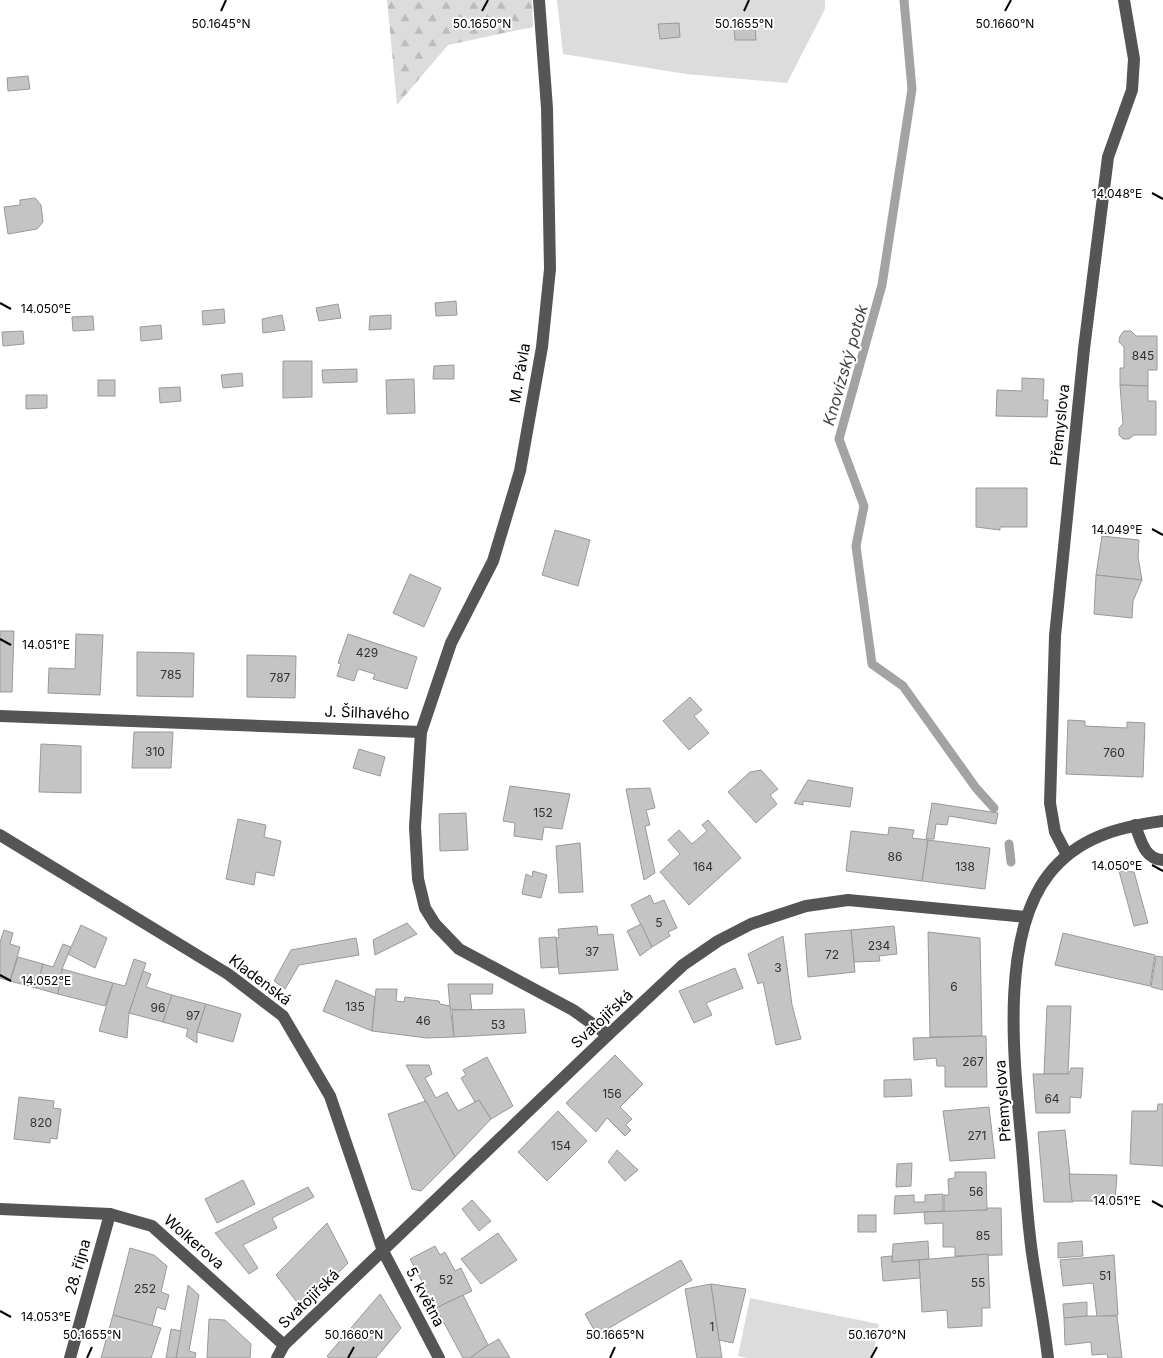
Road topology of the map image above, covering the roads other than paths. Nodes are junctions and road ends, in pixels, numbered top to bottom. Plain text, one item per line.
1 (540, 0) edge
2 (1125, 1) edge
3 (0, 716) edge
4 (421, 732) junction
5 (1163, 821) edge
6 (1135, 825) junction
7 (0, 835) edge
8 (1067, 855) junction
9 (1163, 860) edge
10 (1026, 917) junction
11 (608, 1035) junction
12 (0, 1209) edge
13 (110, 1214) junction
14 (383, 1252) junction
15 (284, 1345) junction
16 (70, 1358) edge
17 (277, 1358) edge
18 (439, 1358) edge
19 (1048, 1358) edge

1 - 4 street, M. Pávla
2 - 8 street, Přemyslova
3 - 4 street, J. Šilhavého
4 - 11 street, J. Šilhavého
5 - 6 street, Přemyslova
6 - 8 street, Přemyslova
6 - 9 street
7 - 14 street, Kladenská
8 - 10 street, Přemyslova
10 - 11 street, Svatojiřská
10 - 19 street, Přemyslova
11 - 14 street, Svatojiřská
12 - 13 street, Wolkerova
13 - 15 street, Wolkerova
13 - 16 street, 28. října
14 - 15 street, Svatojiřská
14 - 18 street, 5. května
15 - 17 street, Svatojiřská

